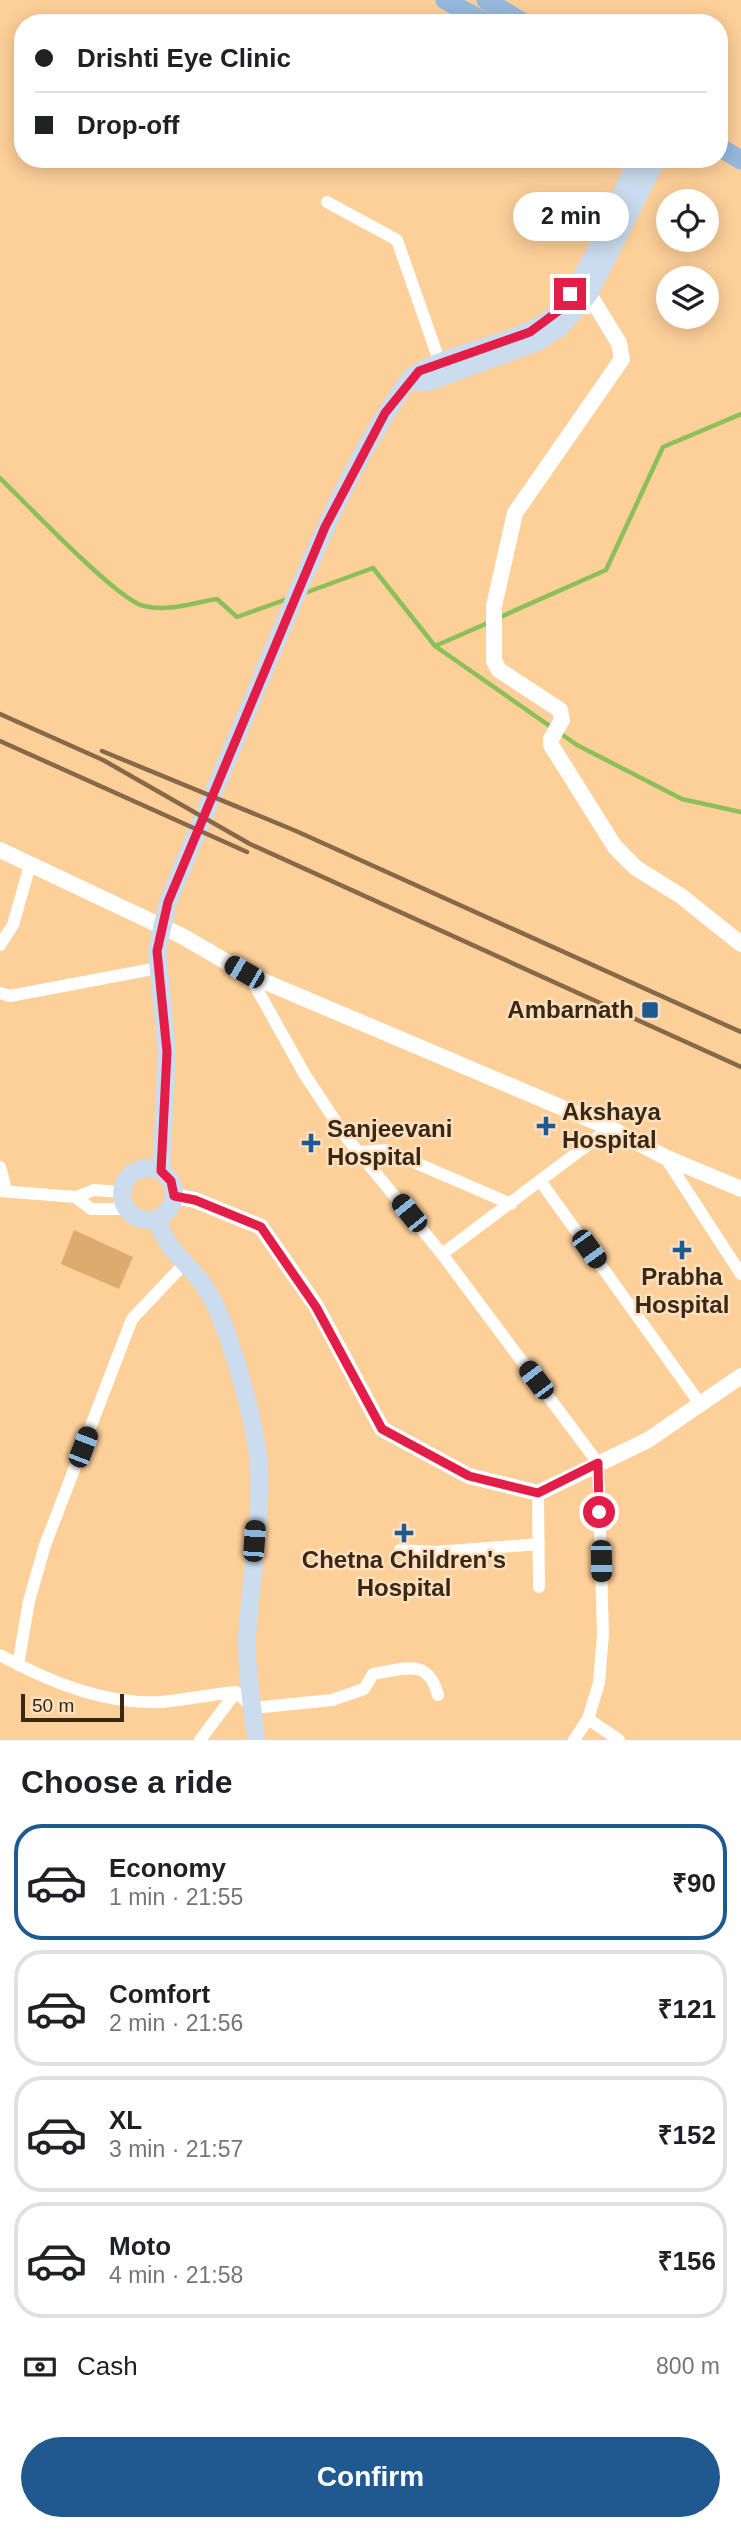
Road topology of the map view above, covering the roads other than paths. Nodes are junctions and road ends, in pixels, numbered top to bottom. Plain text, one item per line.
1 (445, 0) edge
2 (486, 0) edge
3 (471, 14) edge
4 (509, 14) edge
5 (633, 168) edge
6 (652, 168) edge
7 (327, 202) dead end
8 (580, 278) junction
9 (589, 295) junction
10 (440, 363) junction
11 (407, 383) junction
12 (0, 850) edge
13 (30, 865) junction
14 (741, 944) edge
15 (0, 945) edge
16 (157, 959) junction
17 (249, 975) junction
18 (0, 993) edge
19 (610, 1128) junction
20 (359, 1152) junction
21 (665, 1157) junction
22 (0, 1167) edge
23 (161, 1171) junction
24 (541, 1182) junction
25 (741, 1189) edge
26 (3, 1190) edge
27 (174, 1196) junction
28 (76, 1197) junction
29 (124, 1200) junction
30 (511, 1204) junction
31 (157, 1218) junction
32 (442, 1254) junction
33 (184, 1264) junction
34 (741, 1274) edge
35 (741, 1376) edge
36 (701, 1405) junction
37 (598, 1463) junction
38 (538, 1493) junction
39 (538, 1544) junction
40 (400, 1550) dead end
41 (539, 1587) dead end
42 (0, 1655) edge
43 (18, 1665) junction
44 (236, 1692) junction
45 (438, 1695) dead end
46 (253, 1708) junction
47 (588, 1719) junction
48 (201, 1740) edge
49 (256, 1740) edge
50 (574, 1740) edge
51 (619, 1740) edge

1 - 3 main road
2 - 4 main road
5 - 8 main road
6 - 9 main road
7 - 10 street
8 - 9 street
8 - 10 main road
9 - 11 main road
9 - 14 street
10 - 11 main road
11 - 16 main road
12 - 13 street
13 - 15 street
13 - 17 street
16 - 18 street
16 - 23 main road
17 - 19 street
17 - 20 street
19 - 21 street
19 - 24 street
20 - 30 street
20 - 32 street
21 - 25 street
21 - 34 street
22 - 26 street
23 - 27 main road
23 - 29 main road
24 - 30 street
24 - 36 street
26 - 28 street
27 - 31 main road
27 - 38 street
28 - 29 street
28 - 29 street
29 - 31 main road
30 - 32 street
31 - 33 main road
32 - 37 street
33 - 43 street
33 - 46 main road
35 - 36 street
36 - 37 street
37 - 38 street
37 - 47 street
38 - 39 street
39 - 40 street
39 - 41 street
42 - 43 street
43 - 44 street
44 - 46 street
44 - 48 street
45 - 46 street
46 - 49 main road
47 - 50 street
47 - 51 street

